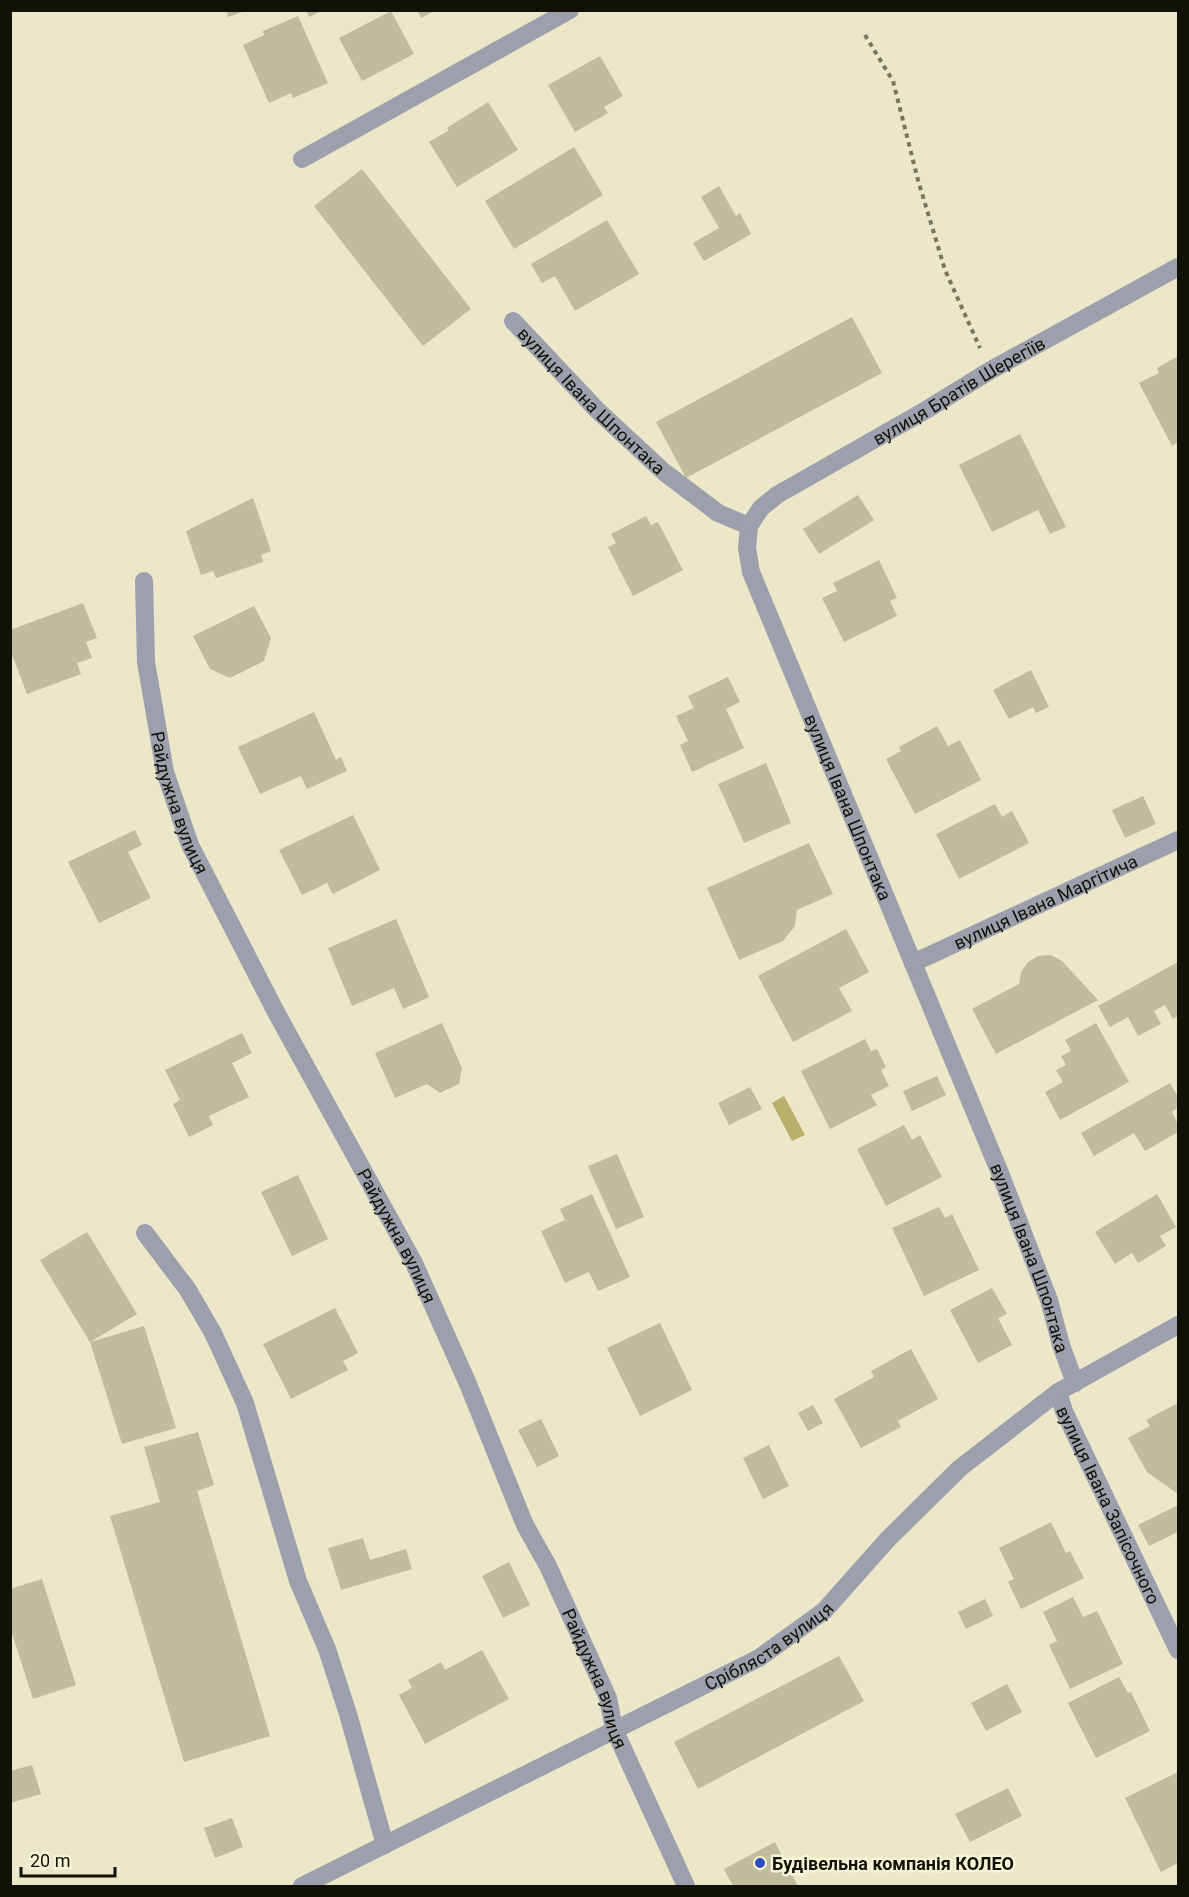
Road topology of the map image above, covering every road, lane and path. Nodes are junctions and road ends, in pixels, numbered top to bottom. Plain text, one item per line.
1 (570, 10) edge
2 (865, 35) dead end
3 (302, 159) dead end
4 (1179, 267) edge
5 (513, 321) dead end
6 (991, 370) junction
7 (749, 526) junction
8 (144, 581) dead end
9 (1179, 840) edge
10 (913, 963) junction
11 (146, 1233) dead end
12 (1179, 1325) edge
13 (1075, 1383) junction
14 (1058, 1392) junction
15 (1179, 1650) edge
16 (614, 1730) junction
17 (385, 1845) junction
18 (302, 1887) edge
19 (686, 1887) edge

1 - 3 street
2 - 6 path
4 - 6 street, вулиця Братів Шерегіїв
5 - 7 street, вулиця Івана Шпонтака
6 - 7 street, вулиця Братів Шерегіїв
7 - 10 street, вулиця Івана Шпонтака
8 - 16 street, Райдужна вулиця
9 - 10 street, вулиця Івана Маргітича
10 - 13 street, вулиця Івана Шпонтака
11 - 17 street
12 - 13 street, Срібляста вулиця
13 - 14 street, Срібляста вулиця
14 - 15 street, вулиця Івана Запісочного
14 - 16 street, Срібляста вулиця
16 - 17 street, Срібляста вулиця
16 - 19 street, Райдужна вулиця
17 - 18 street, Срібляста вулиця

